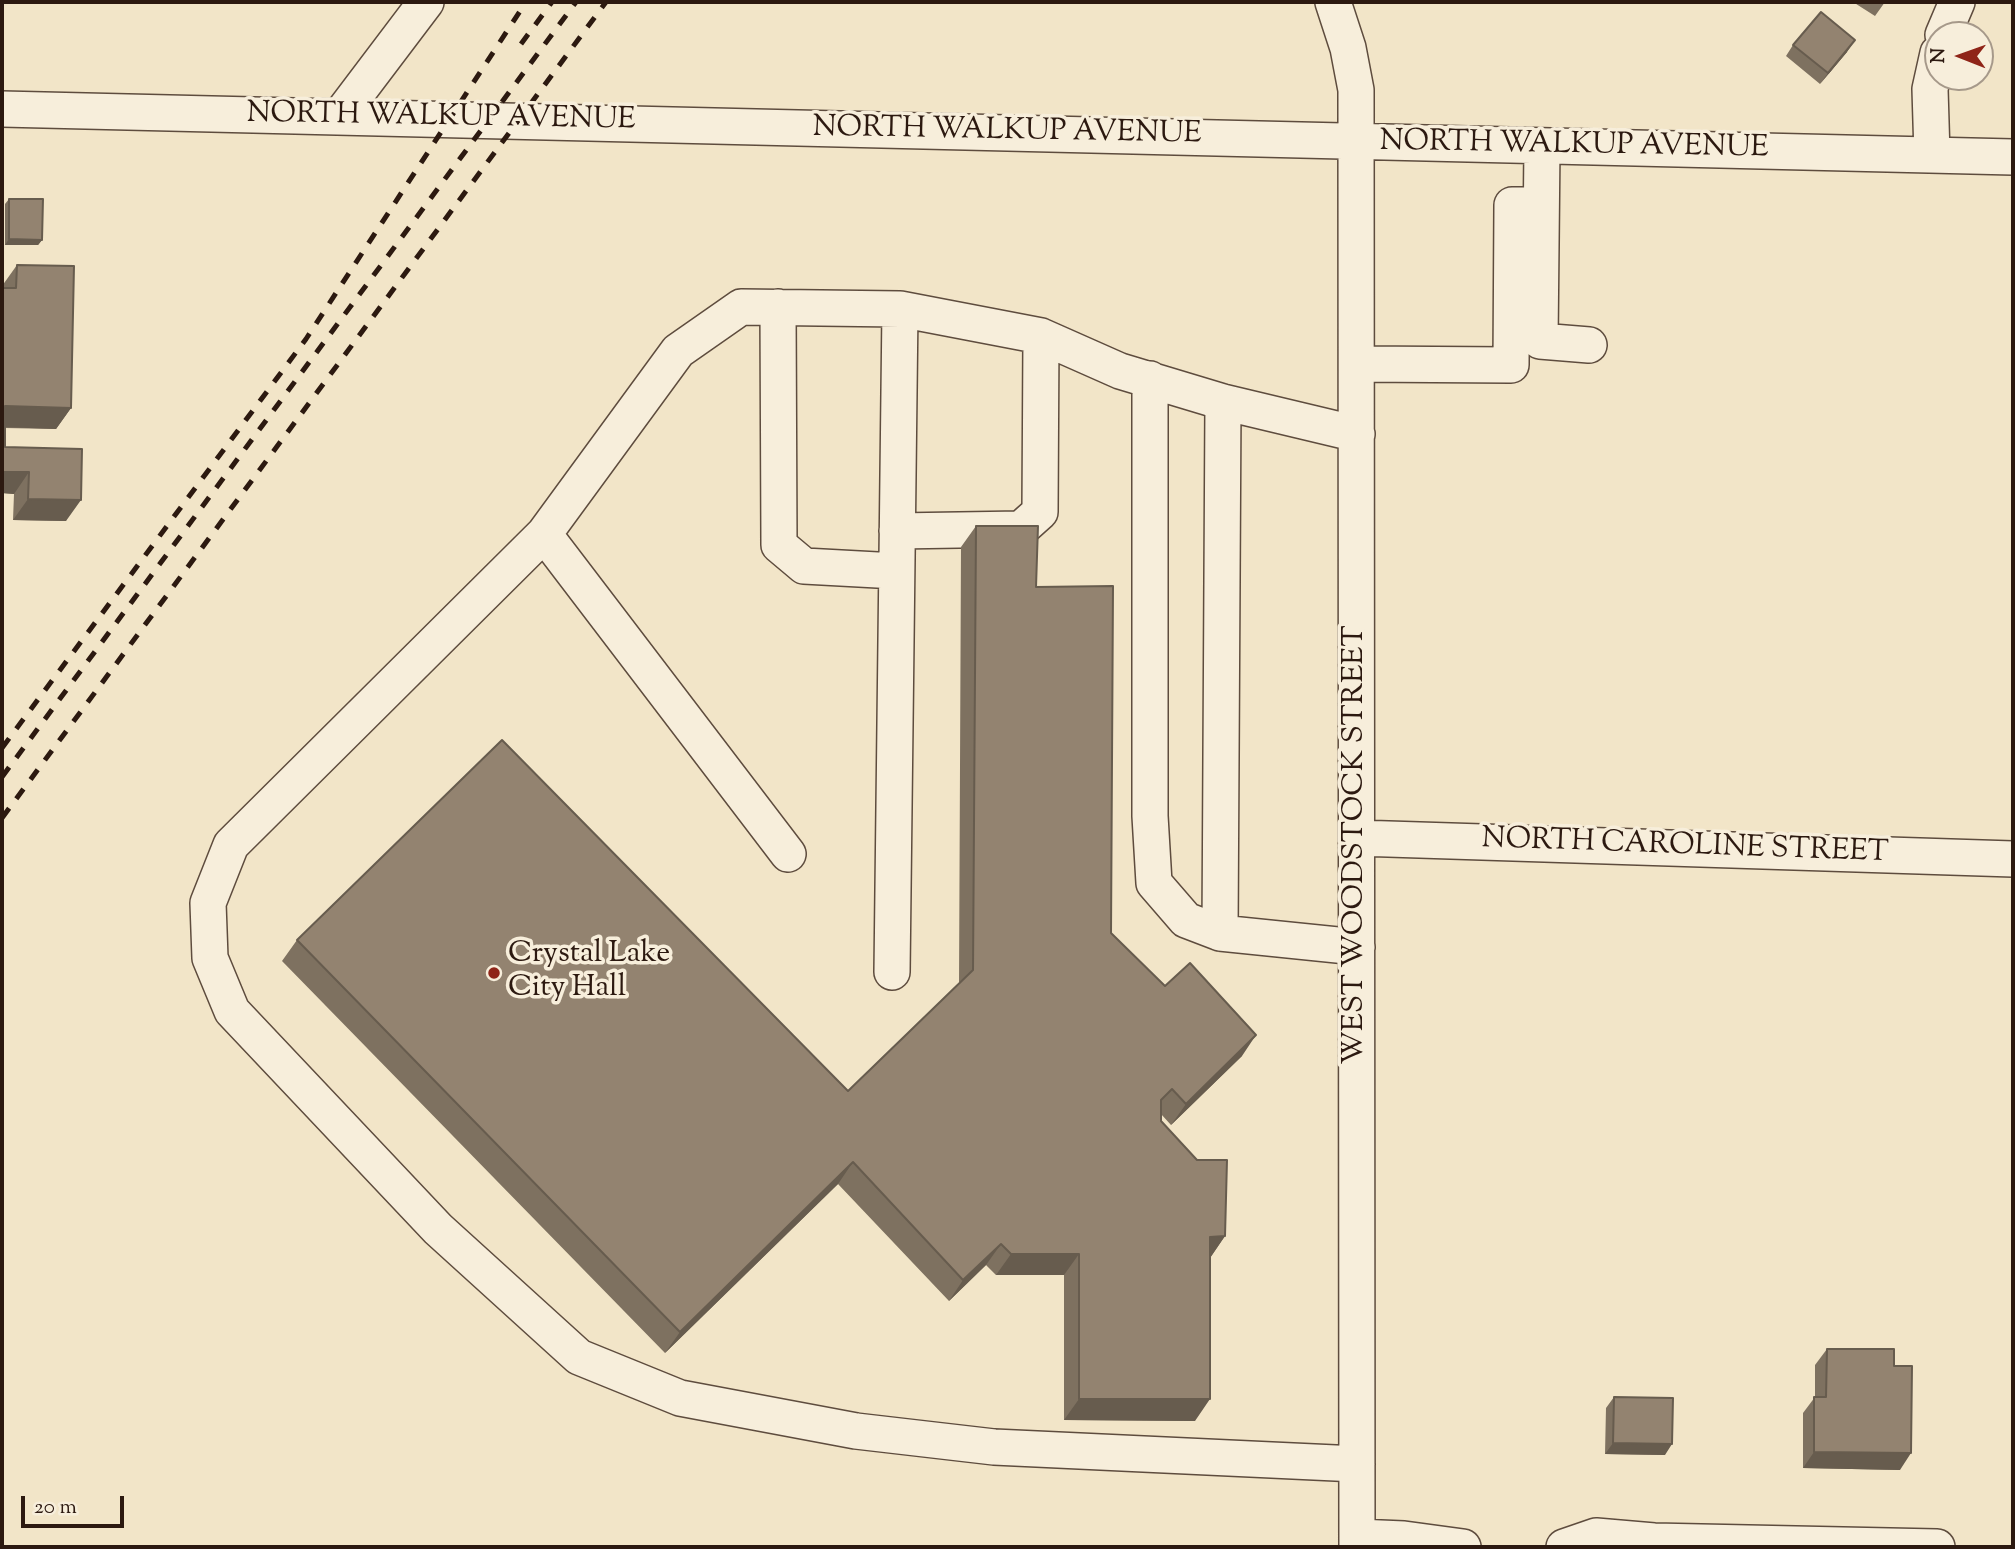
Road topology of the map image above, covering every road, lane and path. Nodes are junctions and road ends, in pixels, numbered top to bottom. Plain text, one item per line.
1 (426, 2) edge
2 (1334, 2) edge
3 (1957, 2) edge
4 (1949, 21) edge
5 (1930, 91) edge
6 (2, 109) edge
7 (340, 117) junction
8 (1357, 142) junction
9 (1542, 146) junction
10 (1931, 155) junction
11 (2013, 157) edge
12 (1541, 205) junction
13 (778, 307) junction
14 (900, 309) junction
15 (1041, 336) junction
16 (1589, 345) dead end
17 (1357, 364) junction
18 (1150, 379) junction
19 (1223, 402) junction
20 (1357, 434) junction
21 (897, 531) junction
22 (544, 534) junction
23 (896, 571) junction
24 (1357, 838) junction
25 (788, 854) dead end
26 (2013, 859) edge
27 (1220, 933) junction
28 (1357, 947) junction
29 (892, 972) dead end
30 (1357, 1464) junction
31 (1357, 1542) edge
32 (1614, 1542) edge
33 (1463, 1547) edge
34 (1564, 1547) edge
35 (1937, 1547) edge

1 - 7 street
2 - 8 street, WEST WOODSTOCK STREET
3 - 4 street
5 - 10 street
6 - 7 street, NORTH WALKUP AVENUE
7 - 8 street, NORTH WALKUP AVENUE
8 - 9 street, NORTH WALKUP AVENUE
8 - 17 street, WEST WOODSTOCK STREET
9 - 10 street, NORTH WALKUP AVENUE
9 - 12 street
10 - 11 street, NORTH WALKUP AVENUE
12 - 16 street
12 - 17 street
13 - 14 street
13 - 22 street
13 - 23 street
14 - 15 street
14 - 21 street
15 - 18 street
15 - 21 street
17 - 20 street, WEST WOODSTOCK STREET
18 - 19 street
18 - 27 street
19 - 20 street
19 - 27 street
20 - 24 street, WEST WOODSTOCK STREET
21 - 23 street
22 - 25 street
22 - 30 street
23 - 29 street
24 - 26 street, NORTH CAROLINE STREET
24 - 28 street, WEST WOODSTOCK STREET
27 - 28 street
28 - 30 street, WEST WOODSTOCK STREET
30 - 31 street, WEST WOODSTOCK STREET
31 - 33 street
32 - 34 street
32 - 35 street

